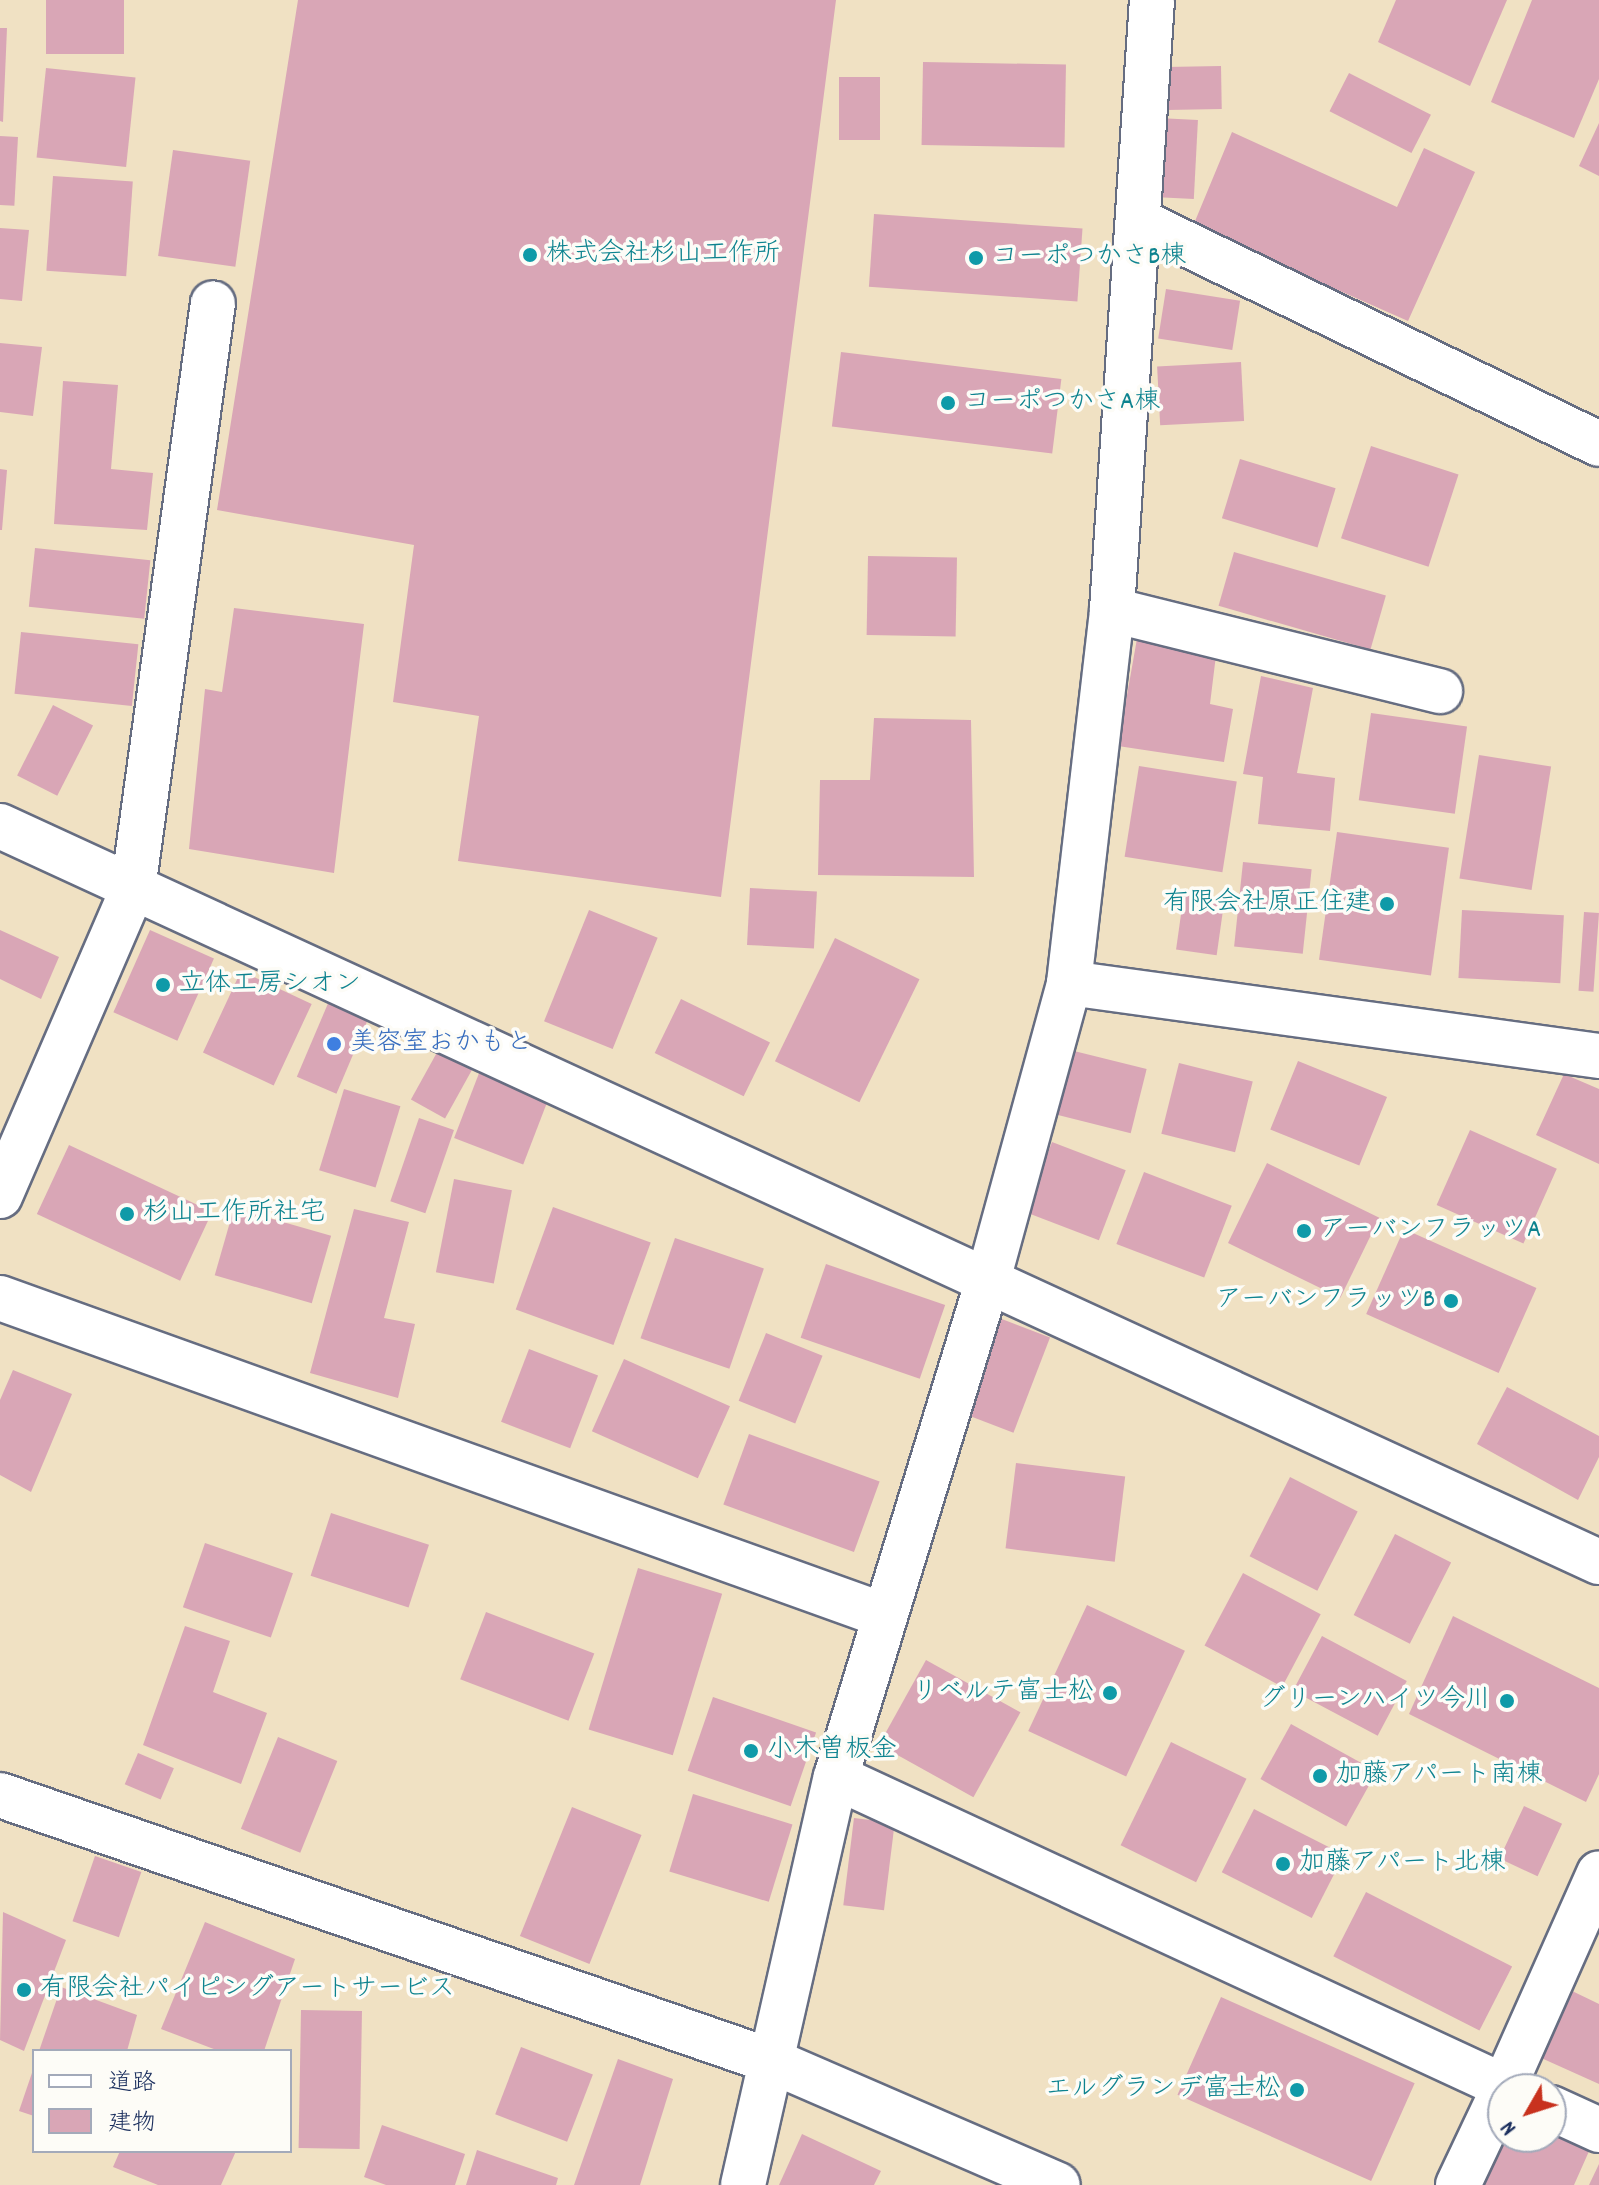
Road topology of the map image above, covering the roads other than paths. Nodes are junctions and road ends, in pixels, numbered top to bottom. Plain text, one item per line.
1 (1152, 0) edge
2 (1139, 221) junction
3 (213, 303) dead end
4 (1599, 444) edge
5 (1112, 610) junction
6 (1440, 691) dead end
7 (0, 826) edge
8 (133, 889) junction
9 (1069, 983) junction
10 (1599, 1056) edge
11 (0, 1196) edge
12 (988, 1280) junction
13 (0, 1298) edge
14 (1599, 1562) edge
15 (883, 1615) junction
16 (836, 1777) junction
17 (0, 1795) edge
18 (1599, 1873) edge
19 (774, 2062) junction
20 (1512, 2073) edge
21 (1487, 2081) edge
22 (1567, 2115) edge
23 (1487, 2126) edge
24 (1599, 2130) edge
25 (743, 2185) edge
26 (1058, 2185) edge
27 (1458, 2185) edge

1 - 2 street
2 - 4 street
2 - 5 street
3 - 8 street
5 - 6 street
5 - 9 street
7 - 8 street
8 - 11 street
8 - 12 street
9 - 10 street
9 - 12 street
12 - 14 street
12 - 15 street
13 - 15 street
15 - 16 street
16 - 19 street
16 - 21 street
17 - 19 street
18 - 20 street
19 - 25 street
19 - 26 street
22 - 24 street
23 - 27 street

